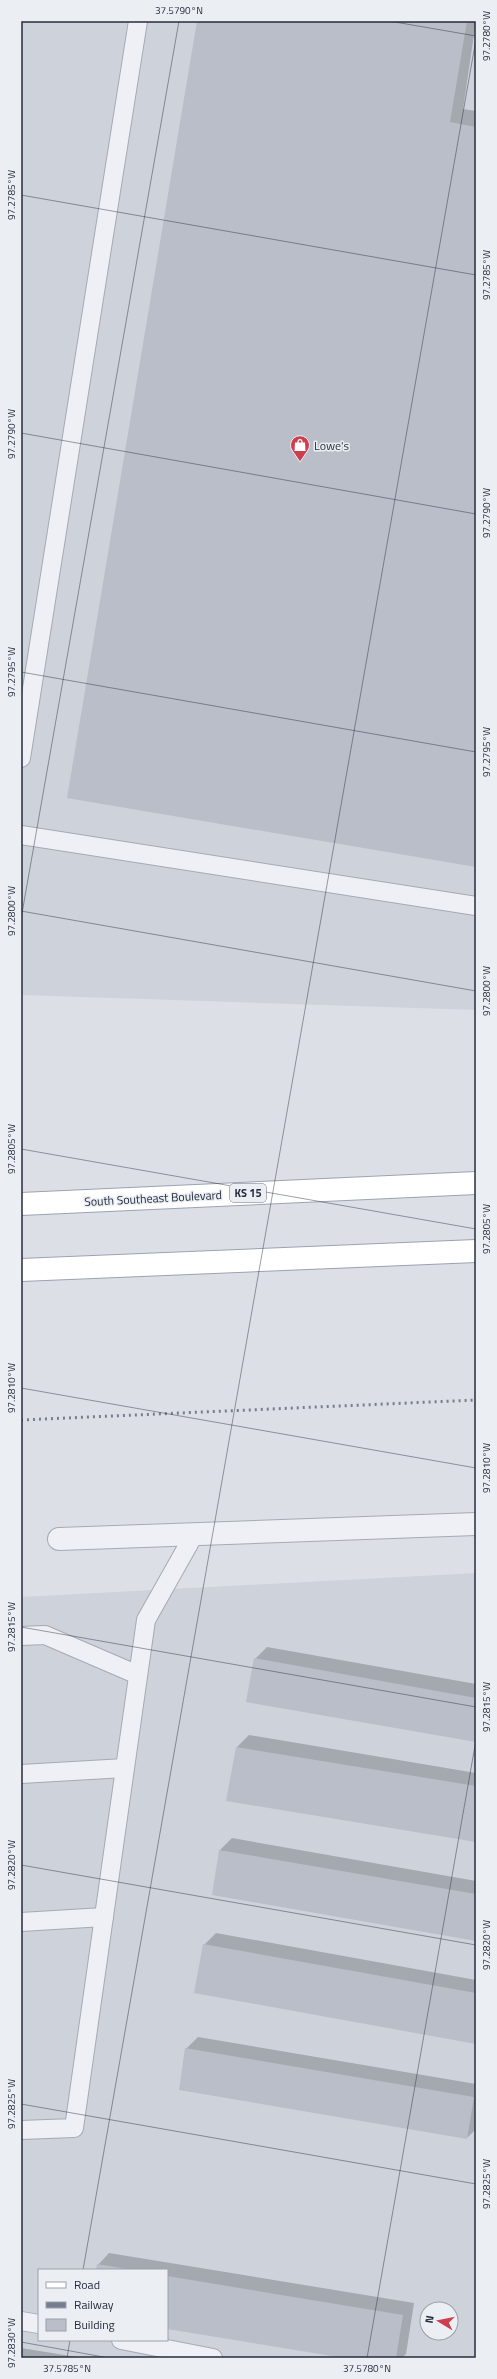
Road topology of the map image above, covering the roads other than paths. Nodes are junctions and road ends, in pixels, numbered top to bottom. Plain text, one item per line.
1 (138, 21) edge
2 (21, 758) edge
3 (21, 835) edge
4 (476, 906) edge
5 (476, 1183) edge
6 (21, 1204) edge
7 (476, 1251) edge
8 (21, 1270) edge
9 (476, 1524) edge
10 (195, 1533) junction
11 (59, 1539) dead end
12 (21, 1636) edge
13 (138, 1675) junction
14 (125, 1768) junction
15 (21, 1774) edge
16 (104, 1917) junction
17 (21, 1922) edge
18 (21, 2130) edge
19 (21, 2321) edge
20 (38, 2324) edge
21 (126, 2341) edge
22 (213, 2358) edge

1 - 2 lane
3 - 4 lane
5 - 6 main road, South Southeast Boulevard / KS 15
7 - 8 main road
9 - 10 street
10 - 11 street
10 - 13 lane
12 - 13 lane
13 - 14 lane
14 - 15 lane
14 - 16 lane
16 - 17 lane
16 - 18 lane
19 - 20 lane
21 - 22 lane

